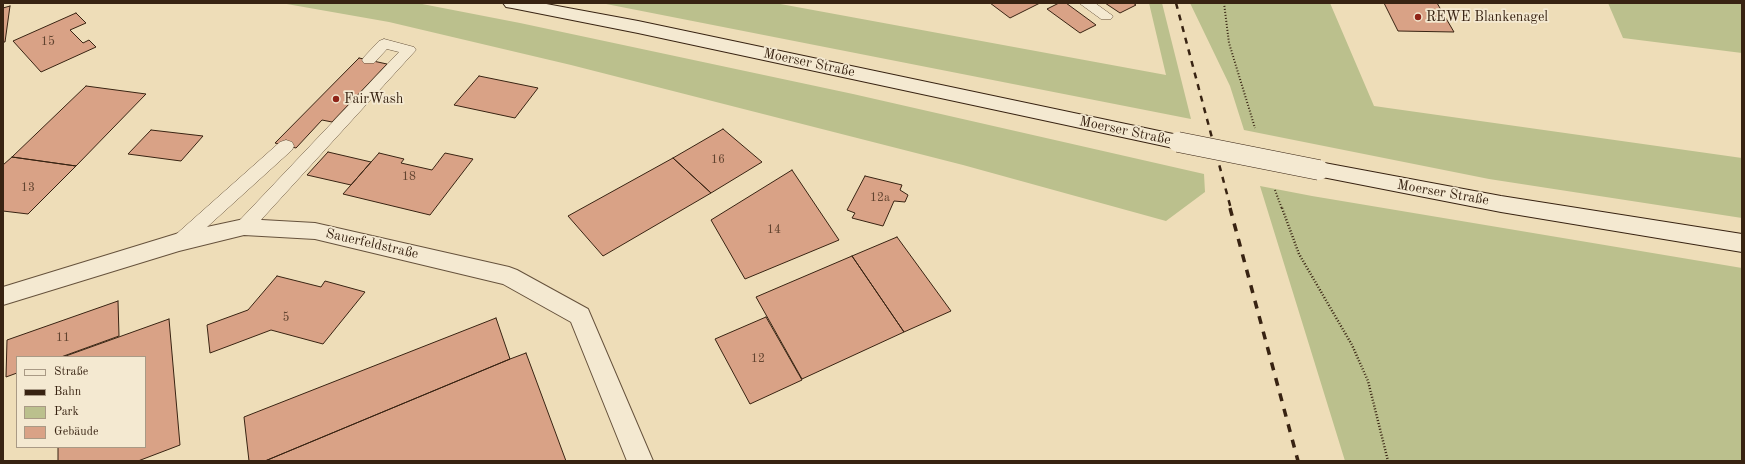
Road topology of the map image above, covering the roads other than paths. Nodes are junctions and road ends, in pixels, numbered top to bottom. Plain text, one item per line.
1 (512, 3) edge
2 (1086, 3) edge
3 (1106, 16) dead end
4 (369, 60) dead end
5 (286, 146) dead end
6 (244, 228) junction
7 (179, 242) junction
8 (1742, 243) edge
9 (3, 296) edge
10 (640, 461) edge

1 - 8 main road, Moerser Straße, bridge
2 - 3 lane
4 - 6 lane
5 - 7 lane
6 - 7 main road, Sauerfeldstraße
6 - 10 main road, Sauerfeldstraße
7 - 9 main road, Sauerfeldstraße

